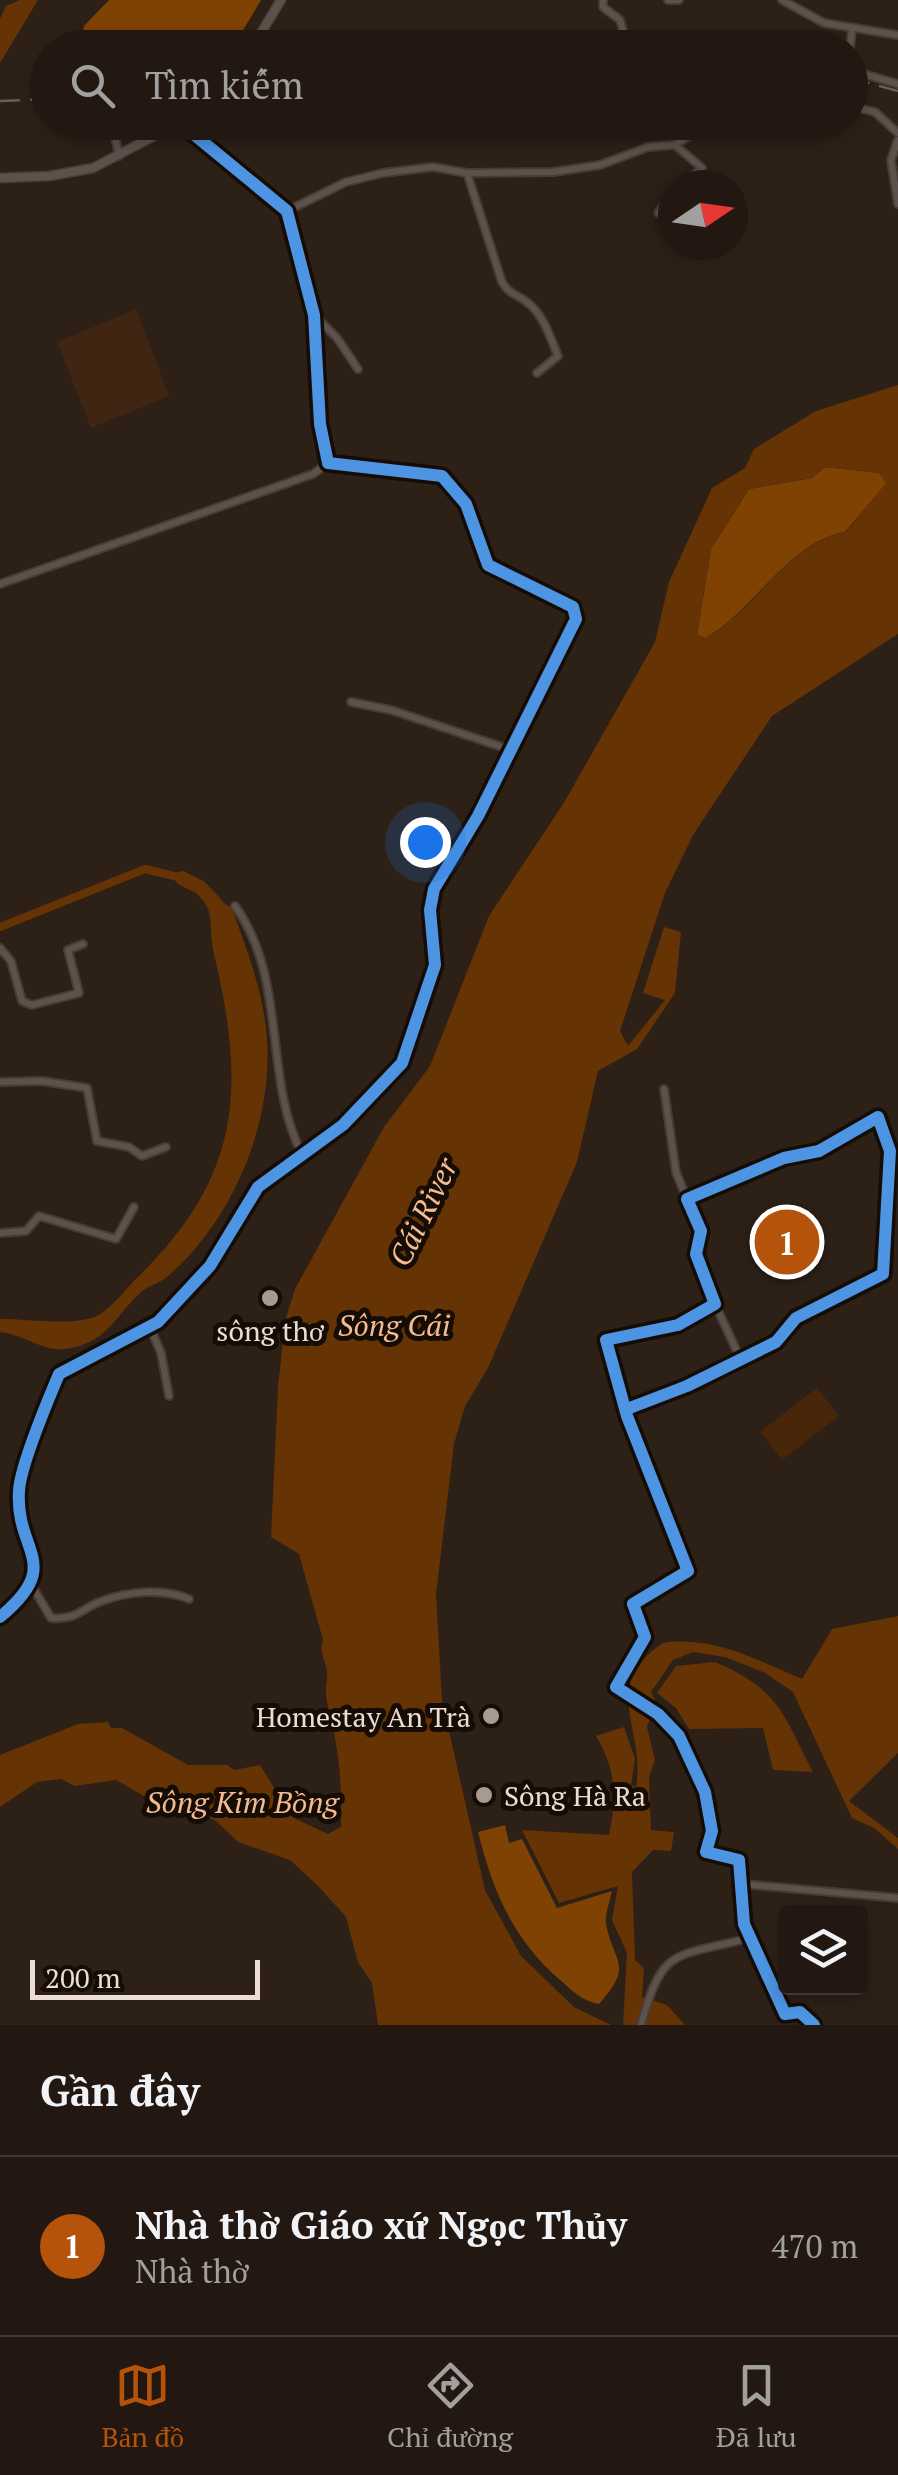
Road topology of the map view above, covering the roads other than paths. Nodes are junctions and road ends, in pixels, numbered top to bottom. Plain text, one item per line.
1 (281, 0) edge
2 (603, 0) edge
3 (668, 0) edge
4 (678, 0) edge
5 (782, 0) edge
6 (852, 29) joint
7 (263, 30) edge
8 (623, 30) edge
9 (860, 30) edge
10 (868, 31) edge
11 (898, 35) edge
12 (868, 75) edge
13 (898, 84) edge
14 (868, 110) edge
15 (898, 136) edge
16 (116, 140) edge
17 (150, 140) edge
18 (201, 140) edge
19 (683, 140) edge
20 (675, 145) junction
21 (120, 157) junction
22 (700, 170) edge
23 (467, 173) junction
24 (0, 178) edge
25 (898, 204) edge
26 (287, 211) junction
27 (314, 315) junction
28 (358, 369) dead end
29 (538, 373) dead end
30 (328, 463) junction
31 (0, 584) edge
32 (351, 702) dead end
33 (508, 749) junction
34 (236, 906) dead end
35 (83, 944) dead end
36 (0, 948) edge
37 (0, 1082) edge
38 (664, 1089) dead end
39 (166, 1148) dead end
40 (302, 1154) junction
41 (687, 1199) junction
42 (134, 1207) dead end
43 (0, 1232) edge
44 (715, 1304) junction
45 (150, 1327) junction
46 (740, 1358) junction
47 (169, 1396) dead end
48 (627, 1409) junction
49 (31, 1584) junction
50 (189, 1599) dead end
51 (0, 1616) edge
52 (742, 1884) junction
53 (898, 1898) edge
54 (749, 1938) junction
55 (641, 2025) edge
56 (814, 2025) edge

1 - 7 street
2 - 8 street
3 - 4 street
5 - 6 street
6 - 9 street
10 - 11 street
12 - 13 street
14 - 15 street
15 - 25 street
16 - 21 street
17 - 21 street
18 - 26 street
19 - 20 street
20 - 22 street
20 - 23 street
21 - 24 street
23 - 26 street
23 - 29 street
26 - 27 street
27 - 28 street
27 - 30 street
30 - 31 street
30 - 33 street
32 - 33 street
33 - 40 street
34 - 40 street
35 - 36 street
37 - 39 street
38 - 41 street
40 - 45 street
41 - 44 street
41 - 46 street
42 - 43 street
44 - 46 street
44 - 48 street
45 - 47 street
45 - 49 street
46 - 48 street
48 - 52 street
49 - 50 street
49 - 51 street
52 - 53 street
52 - 54 street
54 - 55 street
54 - 56 street

